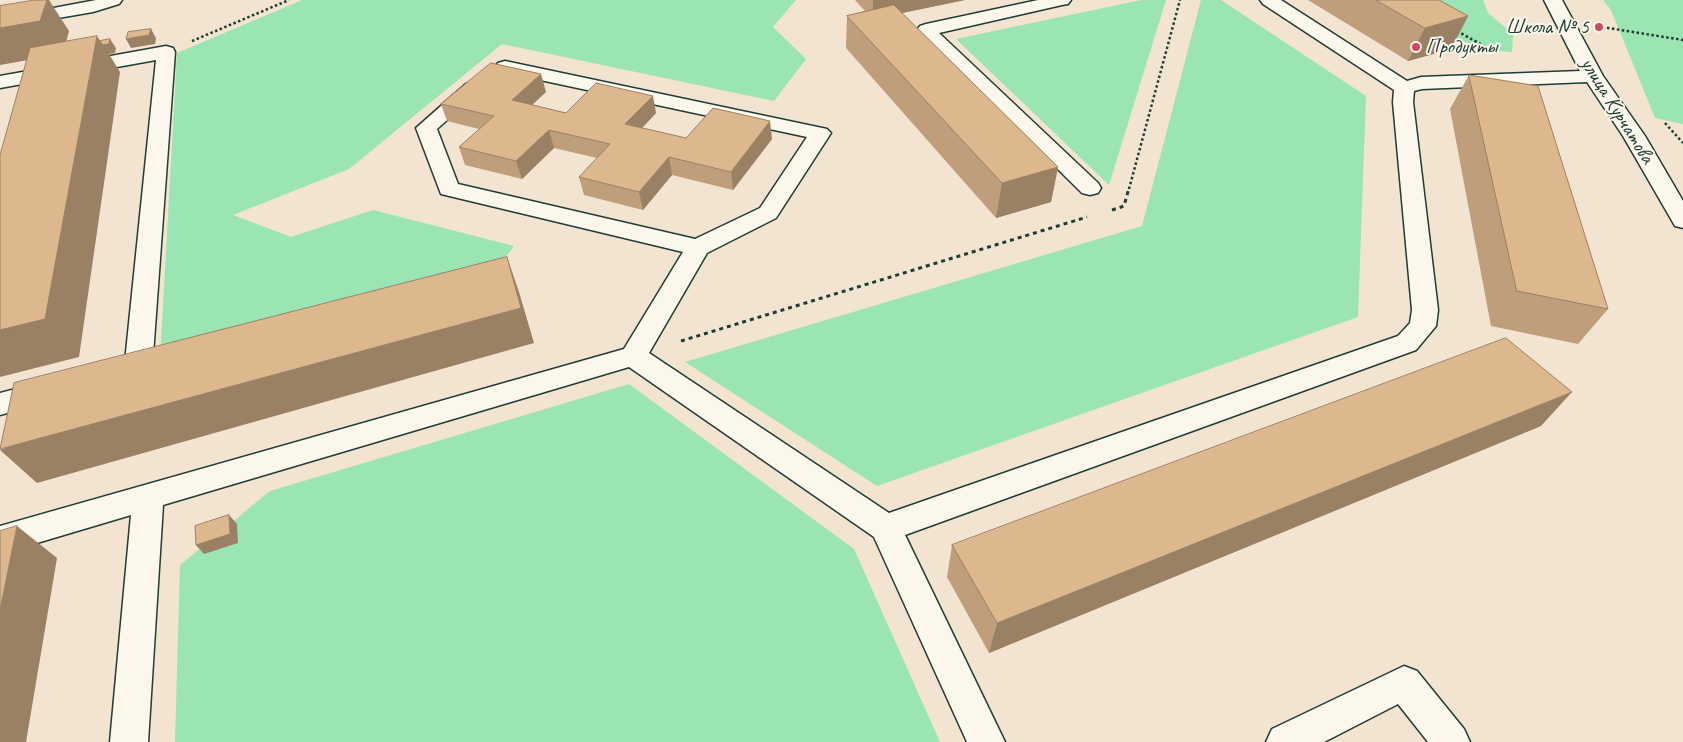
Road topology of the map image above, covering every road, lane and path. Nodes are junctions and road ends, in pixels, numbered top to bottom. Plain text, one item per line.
1 (113, 0) edge
2 (289, 0) edge
3 (1062, 0) edge
4 (1180, 0) edge
5 (1269, 0) edge
6 (1553, 0) edge
7 (1565, 21) junction
8 (0, 23) edge
9 (1455, 29) edge
10 (1683, 40) edge
11 (166, 52) junction
12 (1594, 76) junction
13 (1538, 78) junction
14 (0, 82) edge
15 (1404, 88) junction
16 (1090, 188) dead end
17 (1105, 212) dead end
18 (1096, 214) dead end
19 (1683, 221) edge
20 (698, 248) junction
21 (633, 356) junction
22 (101, 378) edge
23 (64, 388) edge
24 (0, 404) edge
25 (148, 496) junction
26 (886, 528) junction
27 (0, 540) edge
28 (129, 742) edge
29 (986, 742) edge
30 (1285, 742) edge
31 (1451, 742) edge

1 - 8 street
2 - 11 path
3 - 16 street
4 - 17 path
5 - 15 street
6 - 7 street, улица Курчатова
7 - 10 path
7 - 12 street, улица Курчатова
9 - 13 path
11 - 14 street
11 - 22 street
12 - 13 street
12 - 19 street, улица Курчатова
13 - 15 street
15 - 26 street
18 - 21 path
20 - 20 street
20 - 21 street
21 - 25 street
21 - 26 street
23 - 24 street
25 - 27 street
25 - 28 street
26 - 29 street
30 - 31 street

